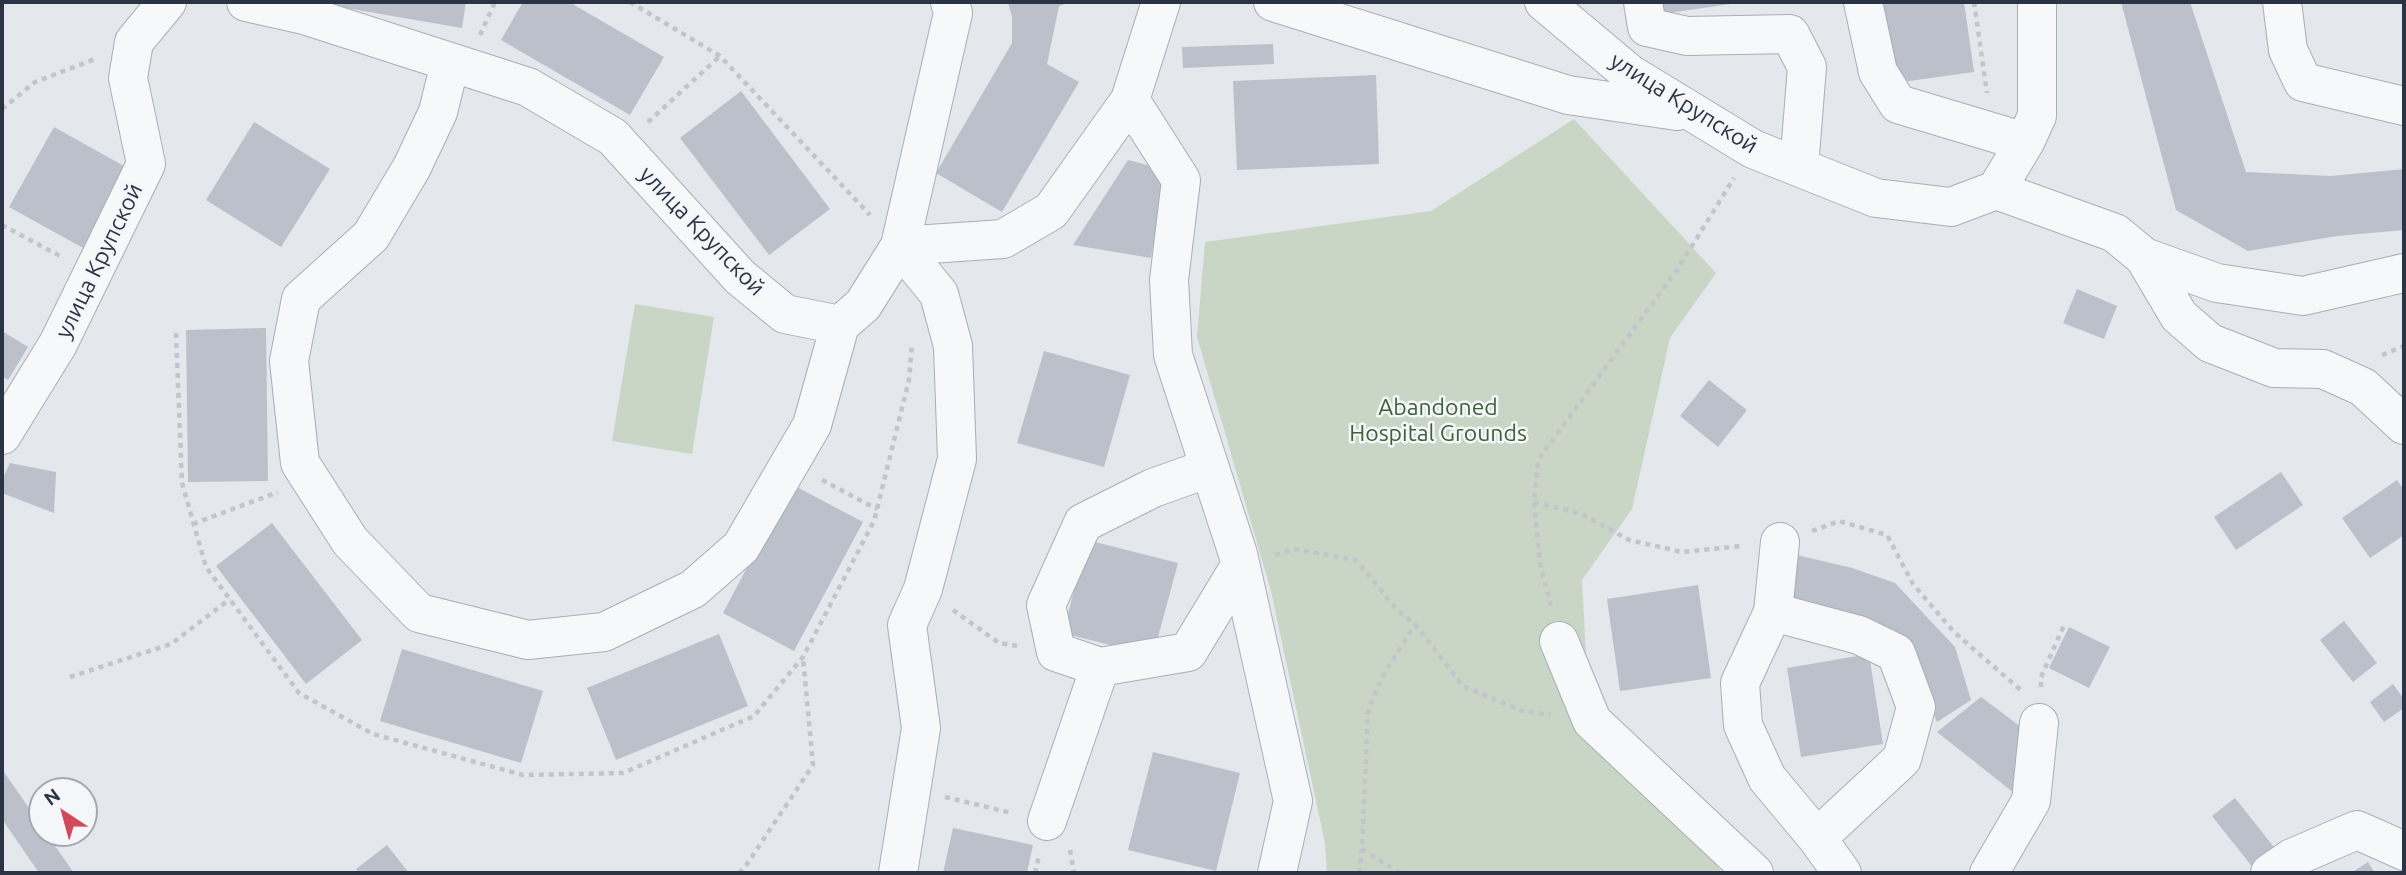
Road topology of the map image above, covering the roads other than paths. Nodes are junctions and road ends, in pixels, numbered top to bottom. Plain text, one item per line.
1 (167, 2) edge
2 (246, 2) edge
3 (950, 2) edge
4 (1161, 2) edge
5 (1273, 2) edge
6 (1544, 2) edge
7 (1643, 2) edge
8 (1863, 2) edge
9 (2036, 2) edge
10 (2282, 2) edge
11 (450, 63) junction
12 (1130, 100) junction
13 (2404, 106) edge
14 (1693, 113) junction
15 (2009, 137) junction
16 (1799, 167) junction
17 (1996, 190) junction
18 (900, 246) junction
19 (2144, 257) junction
20 (2404, 273) edge
21 (840, 325) junction
22 (2404, 425) edge
23 (2, 435) edge
24 (1209, 468) junction
25 (1780, 542) road end
26 (1240, 566) junction
27 (1773, 612) junction
28 (1559, 641) road end
29 (1100, 667) junction
30 (2039, 715) road end
31 (1047, 821) road end
32 (1817, 838) junction
33 (2404, 851) edge
34 (898, 873) edge
35 (1278, 873) edge
36 (1754, 873) edge
37 (1842, 873) edge
38 (1989, 873) edge
39 (2270, 873) edge

1 - 23 street, улица Крупской
2 - 11 street, улица Крупской
3 - 18 street
4 - 12 street
5 - 14 street
6 - 14 street, улица Крупской
7 - 16 street
8 - 15 street
9 - 15 street
10 - 13 street
11 - 21 street, улица Крупской
11 - 21 street
12 - 18 street
12 - 24 street
14 - 16 street, улица Крупской
15 - 17 street
16 - 17 street, улица Крупской
17 - 19 street
18 - 21 street
18 - 34 street
19 - 20 street
19 - 22 street
24 - 26 street
24 - 29 street
25 - 27 street
26 - 29 street
26 - 35 street
27 - 32 street
27 - 32 street
28 - 36 street
29 - 31 street
30 - 38 street
32 - 37 street
33 - 39 street

